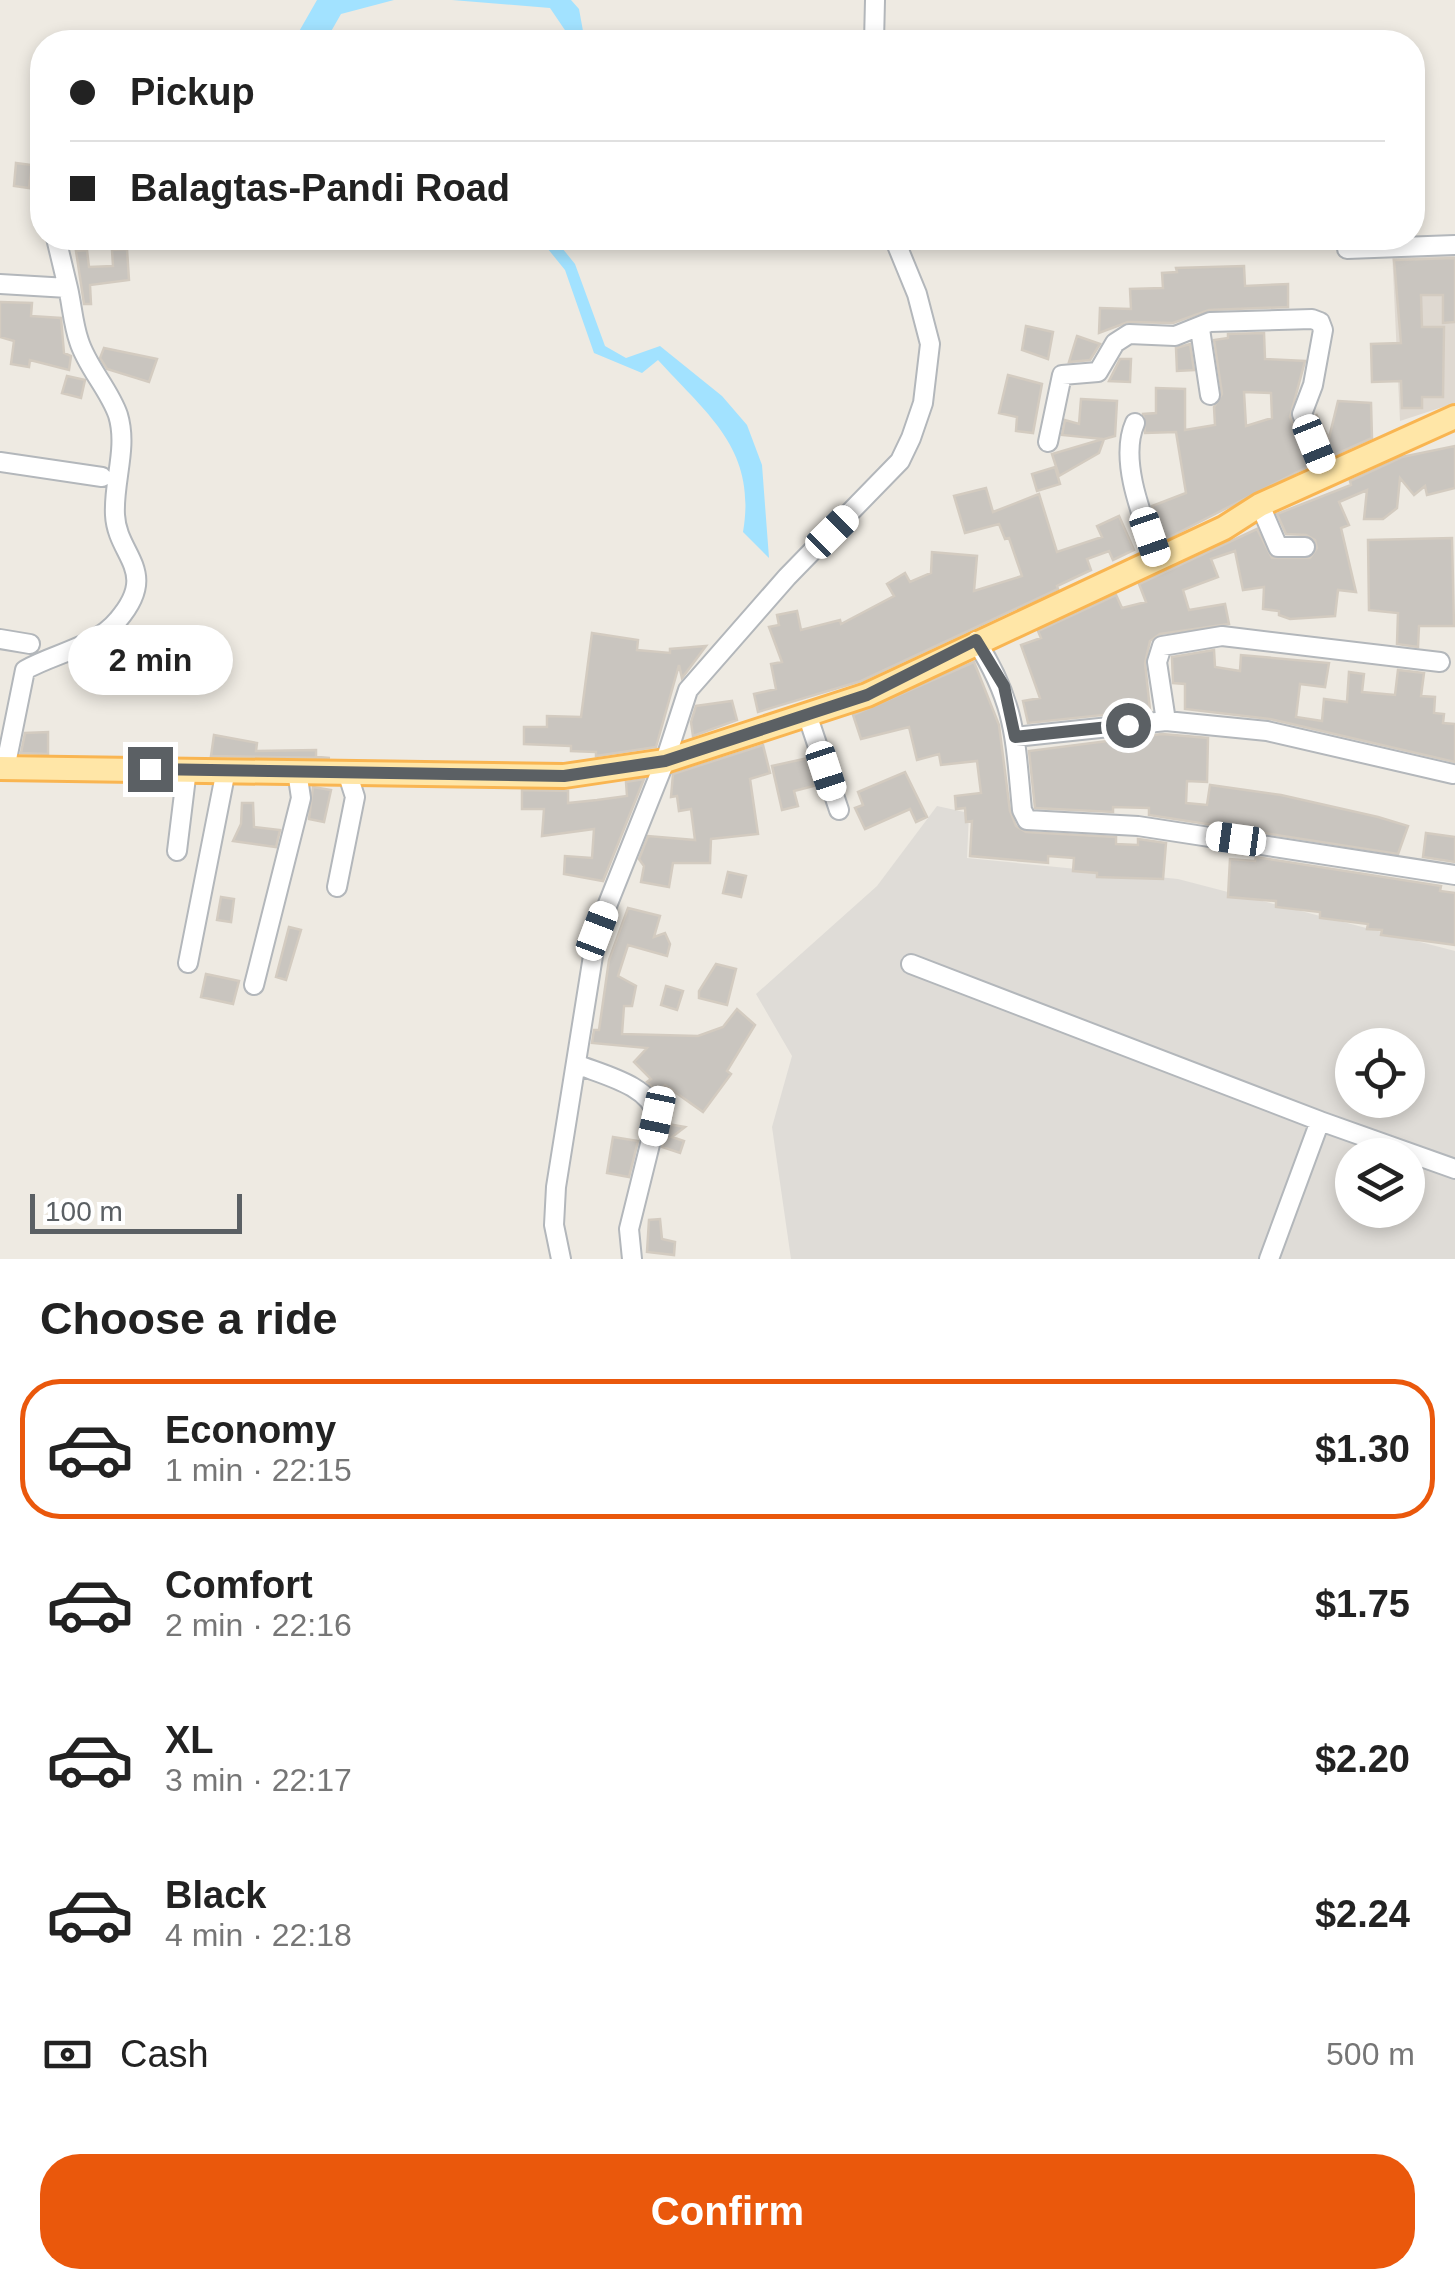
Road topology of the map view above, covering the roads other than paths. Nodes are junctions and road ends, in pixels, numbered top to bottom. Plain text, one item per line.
1 (874, 0) edge
2 (874, 30) edge
3 (1455, 245) edge
4 (1425, 246) edge
5 (59, 250) edge
6 (898, 250) edge
7 (0, 284) edge
8 (68, 288) junction
9 (1200, 329) junction
10 (1210, 395) dead end
11 (1455, 417) edge
12 (1135, 423) dead end
13 (1048, 442) dead end
14 (0, 462) edge
15 (1326, 475) junction
16 (102, 477) dead end
17 (1260, 505) junction
18 (1305, 548) dead end
19 (1157, 558) junction
20 (0, 639) edge
21 (976, 640) junction
22 (30, 644) dead end
23 (1440, 662) dead end
24 (808, 717) junction
25 (1166, 721) junction
26 (1015, 737) junction
27 (665, 761) junction
28 (2, 768) edge
29 (187, 769) junction
30 (226, 770) junction
31 (298, 771) junction
32 (347, 772) junction
33 (1453, 774) edge
34 (839, 810) dead end
35 (177, 851) dead end
36 (1455, 875) edge
37 (337, 887) dead end
38 (188, 963) dead end
39 (911, 964) dead end
40 (254, 985) dead end
41 (576, 1064) junction
42 (1320, 1120) junction
43 (1455, 1169) edge
44 (561, 1259) edge
45 (632, 1259) edge
46 (1269, 1259) edge

1 - 2 street
3 - 4 street
5 - 8 street
6 - 27 street
7 - 8 street
8 - 28 street
9 - 10 street
9 - 13 street
9 - 15 street
11 - 15 main road
12 - 19 street
14 - 16 street
15 - 17 main road
17 - 18 street
17 - 19 main road
19 - 21 main road
20 - 22 street
21 - 24 main road
21 - 26 street
23 - 25 street
24 - 27 main road
24 - 34 street
25 - 26 street
25 - 33 street
26 - 36 street
27 - 32 main road
27 - 41 street
28 - 29 main road
29 - 30 main road
29 - 35 street
30 - 31 main road
30 - 38 street
31 - 32 main road
31 - 40 street
32 - 37 street
39 - 42 street
41 - 44 street
41 - 45 street
42 - 43 street
42 - 46 street

